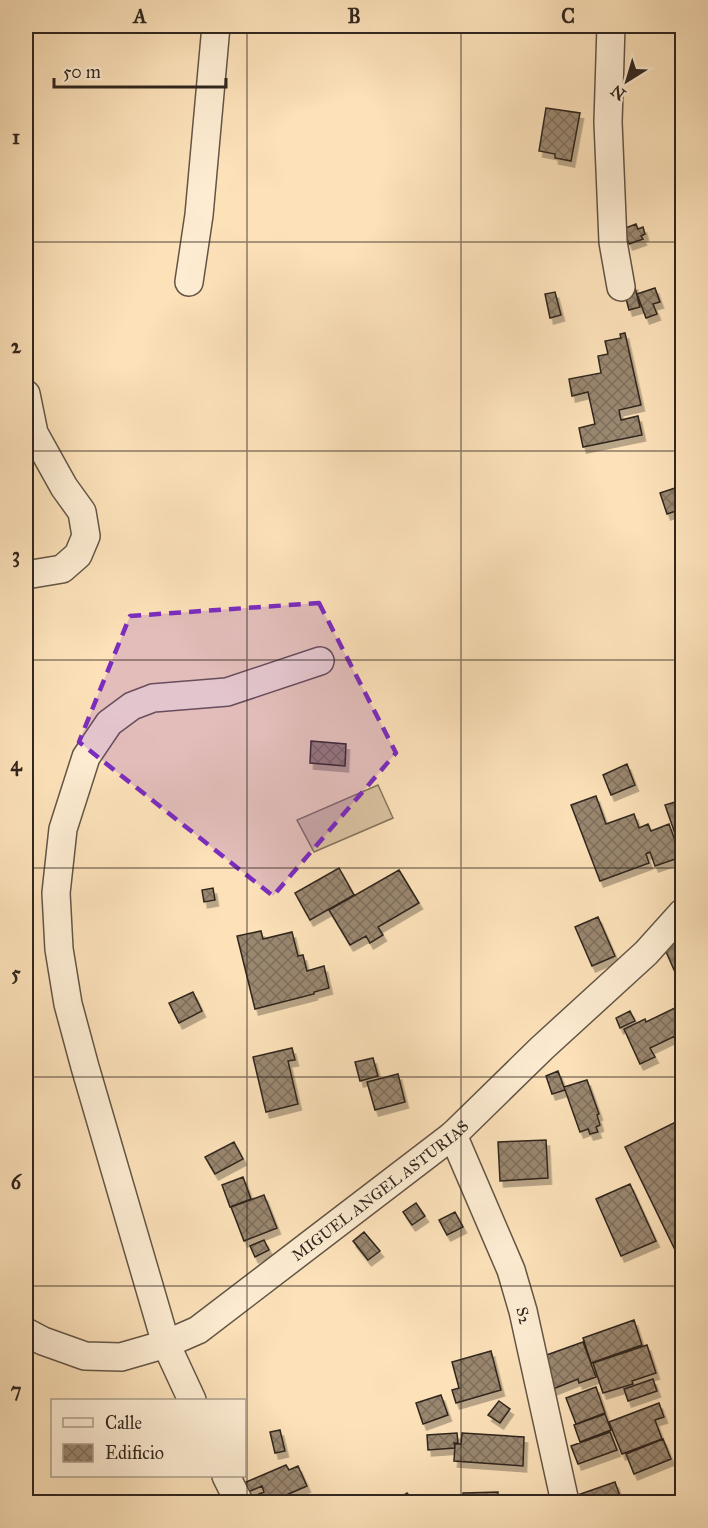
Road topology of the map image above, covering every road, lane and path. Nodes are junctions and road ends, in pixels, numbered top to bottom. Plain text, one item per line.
1 (216, 26) edge
2 (611, 26) edge
3 (189, 282) dead end
4 (621, 287) dead end
5 (26, 394) edge
6 (26, 576) edge
7 (320, 661) dead end
8 (682, 913) edge
9 (453, 1136) junction
10 (26, 1332) edge
11 (166, 1344) junction
12 (191, 1399) edge
13 (226, 1477) edge
14 (238, 1503) edge
15 (565, 1503) edge

1 - 3 street
2 - 4 street
5 - 6 street
7 - 11 street
8 - 9 street, MIGUEL ANGEL ASTURIAS
9 - 11 street, MIGUEL ANGEL ASTURIAS
9 - 15 street, S2
10 - 11 street, MIGUEL ANGEL ASTURIAS
11 - 12 street
13 - 14 street

